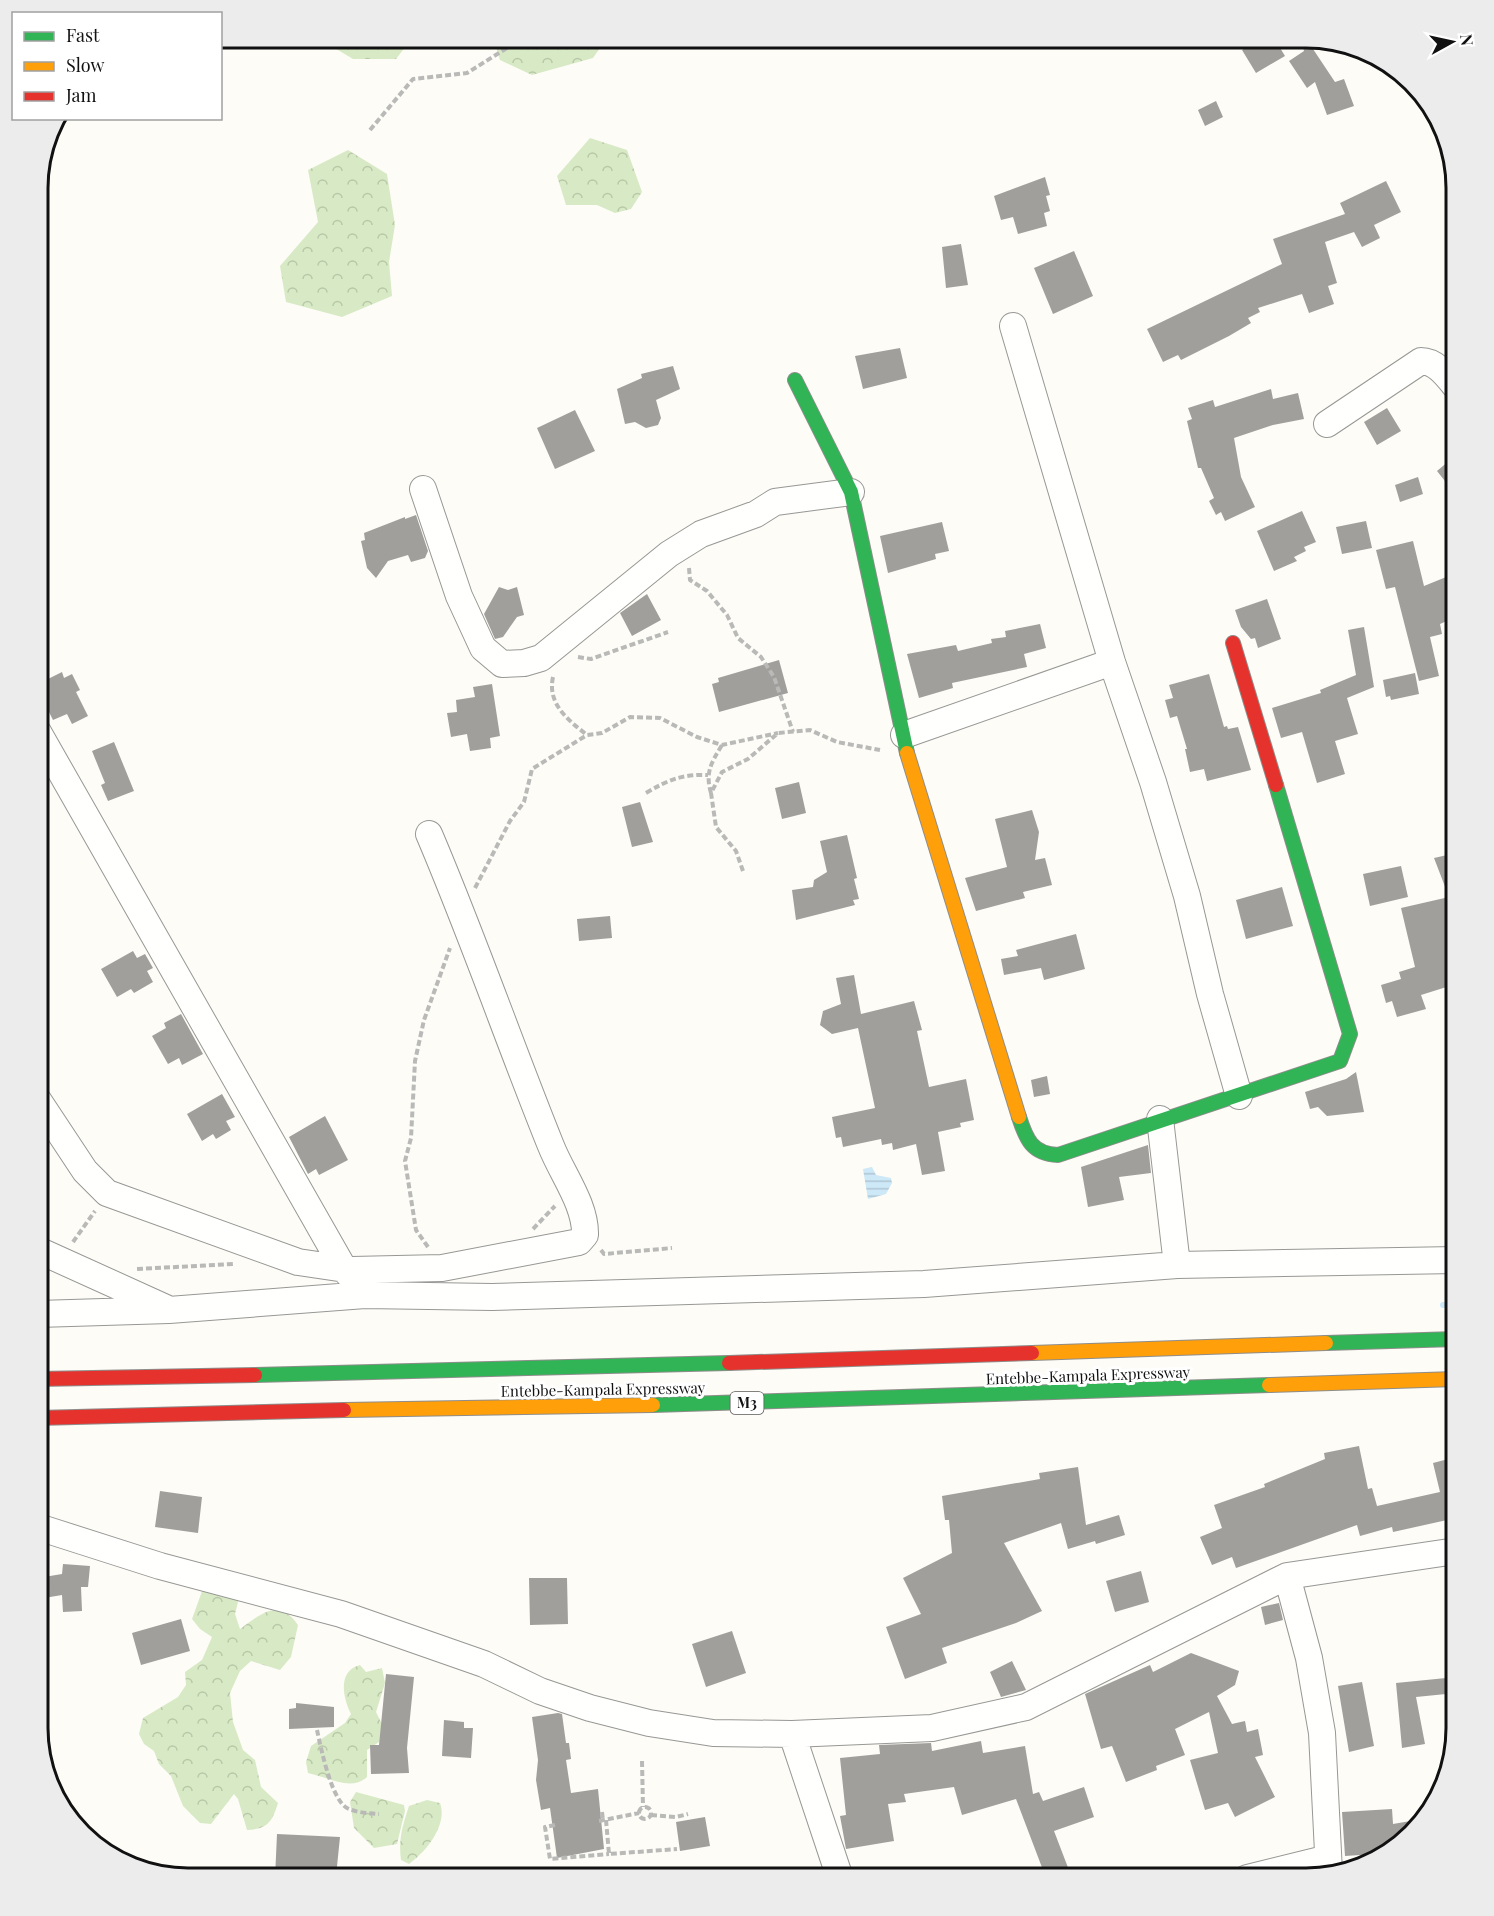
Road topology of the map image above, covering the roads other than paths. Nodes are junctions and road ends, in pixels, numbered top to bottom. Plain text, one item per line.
1 (1013, 326) dead end
2 (1446, 376) edge
3 (795, 380) dead end
4 (1327, 424) dead end
5 (423, 489) dead end
6 (851, 492) junction
7 (1233, 643) dead end
8 (1113, 662) junction
9 (906, 744) junction
10 (48, 750) edge
11 (429, 834) dead end
12 (1239, 1096) junction
13 (48, 1115) edge
14 (1160, 1119) junction
15 (49, 1256) edge
16 (1446, 1260) edge
17 (1178, 1265) junction
18 (344, 1269) junction
19 (365, 1295) junction
20 (170, 1310) junction
21 (48, 1314) edge
22 (1446, 1339) edge
23 (48, 1379) edge
24 (1446, 1379) edge
25 (48, 1418) edge
26 (48, 1530) edge
27 (1446, 1552) edge
28 (1287, 1576) junction
29 (792, 1734) junction
30 (1329, 1865) edge
31 (837, 1868) edge
32 (1312, 1868) edge

1 - 8 street
2 - 4 street
3 - 6 main road
5 - 6 street
6 - 9 main road
7 - 12 main road
8 - 9 street
8 - 12 street
9 - 14 main road
10 - 18 street
11 - 18 street
12 - 14 main road
13 - 18 street
14 - 17 street
15 - 20 street
16 - 17 street
17 - 19 street
18 - 19 street
19 - 20 street
20 - 21 street
22 - 23 main road, Entebbe-Kampala Expressway
24 - 25 main road, Entebbe-Kampala Expressway / M3
26 - 29 street
27 - 28 street
28 - 29 street
28 - 30 street
29 - 31 street
30 - 32 street

